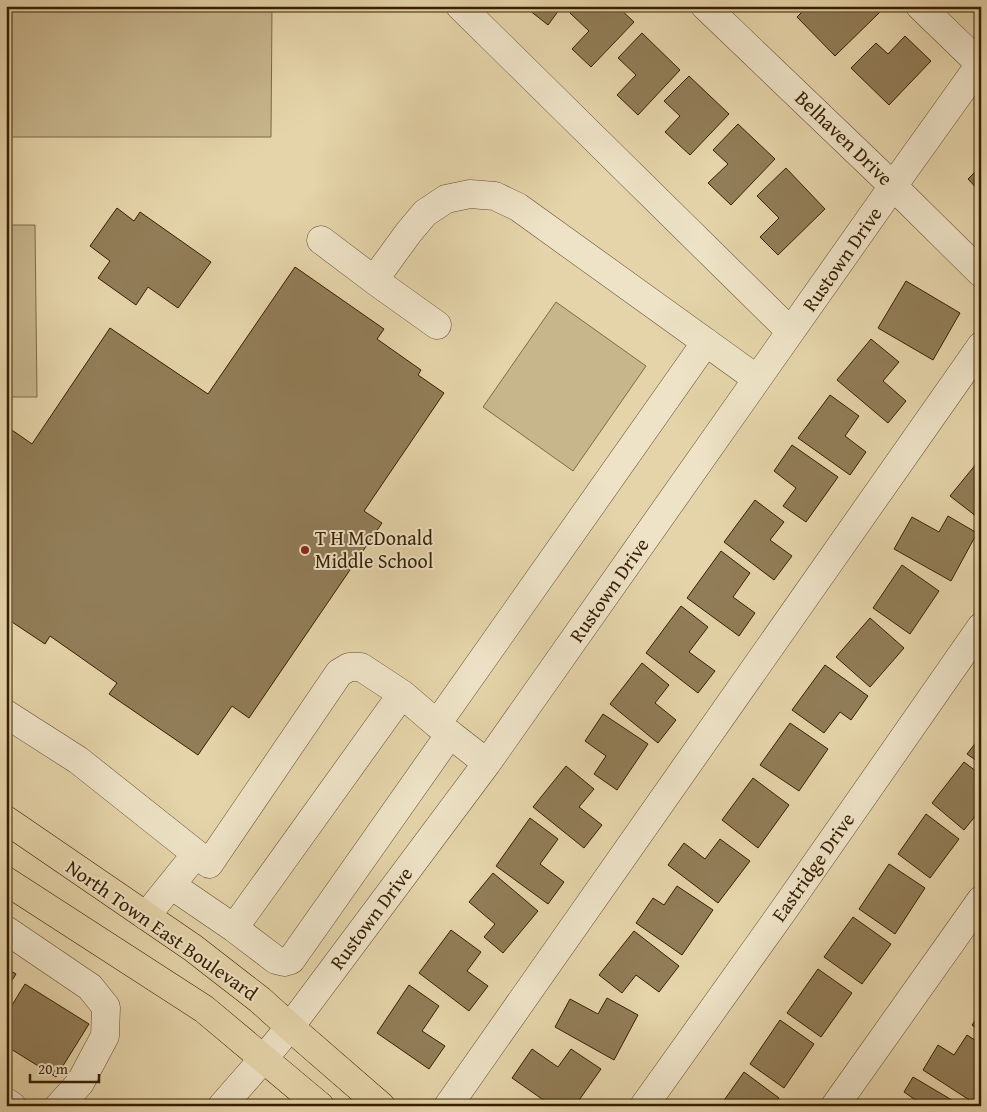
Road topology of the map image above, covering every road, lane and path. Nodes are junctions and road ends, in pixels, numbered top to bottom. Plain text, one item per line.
1 (460, 6) edge
2 (705, 6) edge
3 (920, 6) edge
4 (980, 64) edge
5 (893, 186) junction
6 (321, 240) dead end
7 (981, 272) edge
8 (374, 280) junction
9 (437, 325) dead end
10 (790, 331) junction
11 (706, 342) junction
12 (981, 346) edge
13 (757, 379) junction
14 (981, 626) edge
15 (402, 694) junction
16 (6, 714) edge
17 (444, 729) junction
18 (487, 763) junction
19 (6, 820) edge
20 (196, 854) junction
21 (6, 881) edge
22 (171, 885) junction
23 (981, 900) edge
24 (146, 916) junction
25 (234, 928) junction
26 (6, 930) edge
27 (290, 1027) junction
28 (264, 1058) junction
29 (6, 1102) edge
30 (12, 1106) edge
31 (59, 1106) edge
32 (222, 1106) edge
33 (320, 1106) edge
34 (381, 1106) edge
35 (448, 1106) edge
36 (644, 1106) edge
37 (836, 1106) edge

1 - 10 street
2 - 5 street, Belhaven Drive
3 - 4 street
4 - 5 street, Rustown Drive
5 - 7 street, Belhaven Drive
5 - 10 street, Rustown Drive
6 - 8 street
8 - 9 street
8 - 11 street
10 - 13 street, Rustown Drive
11 - 13 street
11 - 17 street
12 - 35 street
13 - 18 street, Rustown Drive
14 - 36 street, Eastridge Drive
15 - 17 street
15 - 20 street
15 - 25 street
16 - 20 street
17 - 18 street
17 - 25 street
18 - 27 street, Rustown Drive
19 - 24 main road, North Town East Boulevard
20 - 22 street
21 - 28 main road, North Town East Boulevard
22 - 24 street
22 - 25 street
23 - 37 street
24 - 27 main road, North Town East Boulevard
26 - 31 street
27 - 28 street, Rustown Drive
27 - 34 main road, North Town East Boulevard
28 - 32 street, Rustown Drive
28 - 33 main road, North Town East Boulevard
29 - 30 street

